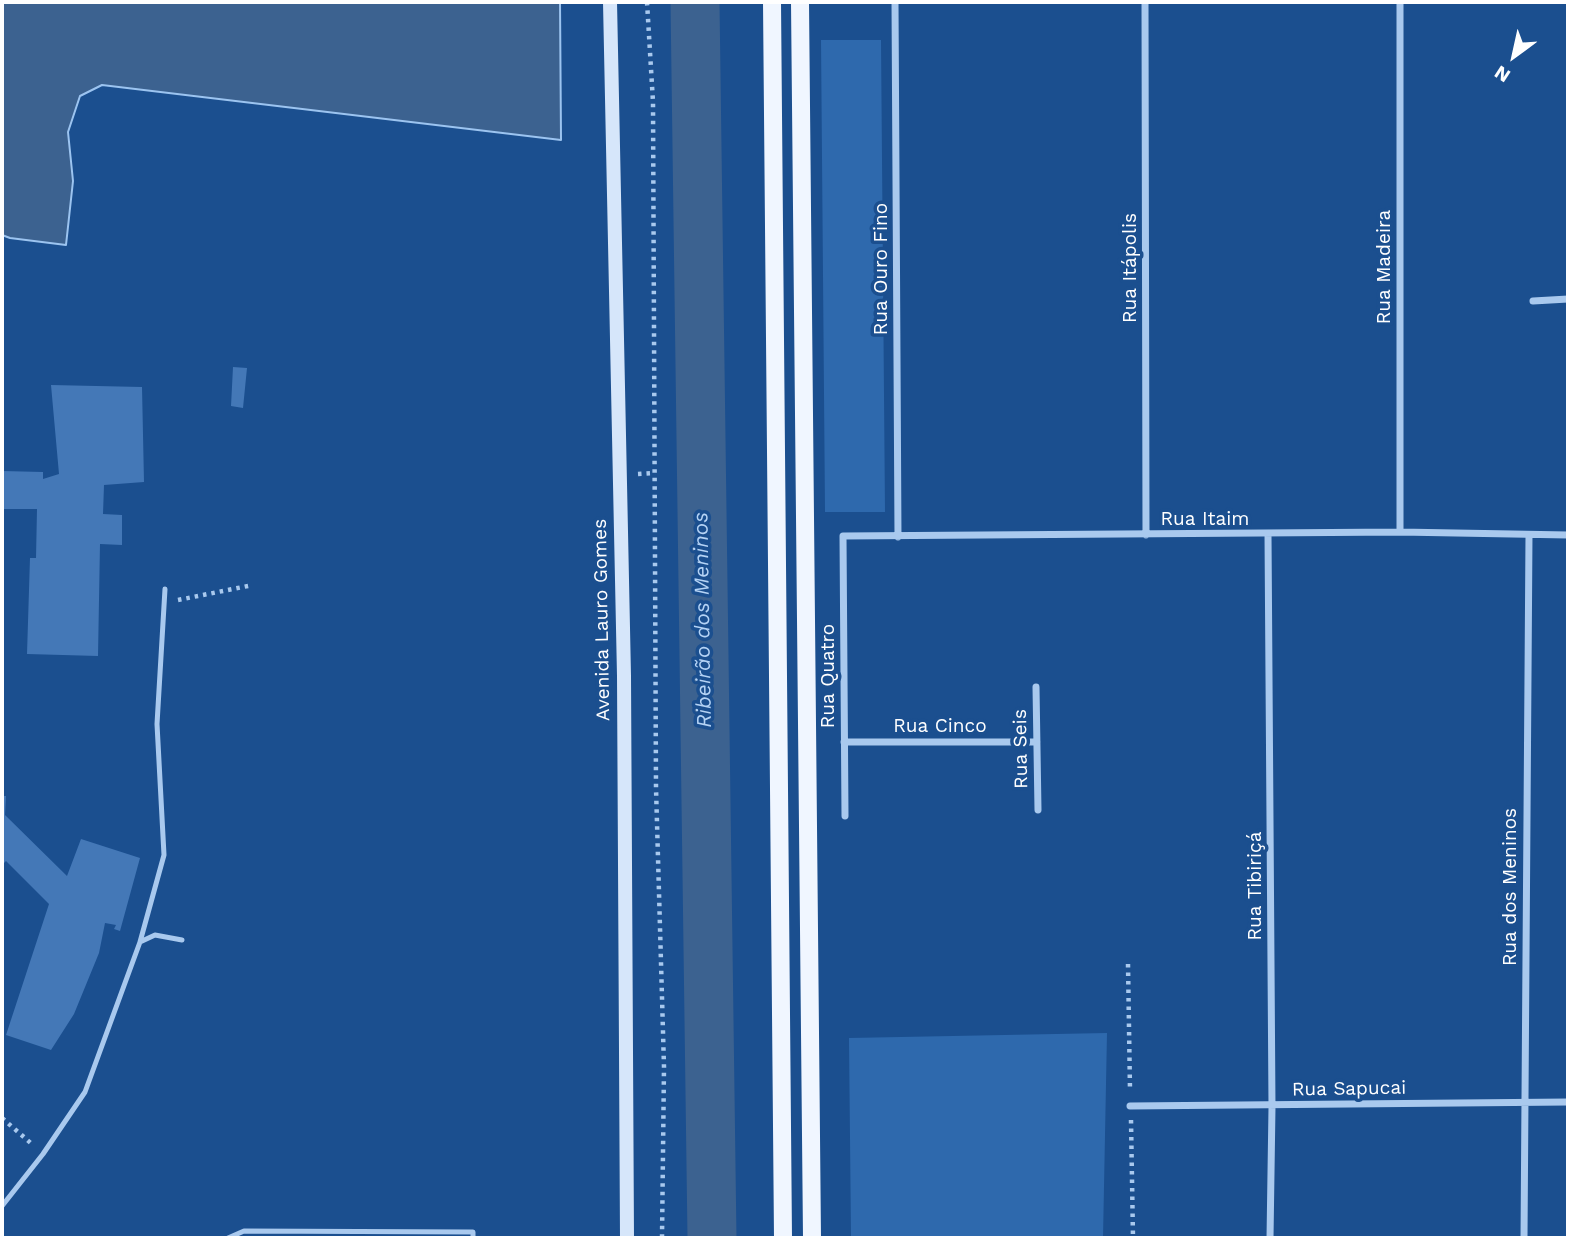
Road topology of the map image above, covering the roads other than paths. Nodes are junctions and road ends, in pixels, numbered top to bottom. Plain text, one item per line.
1 (610, 2) edge
2 (772, 2) edge
3 (800, 2) edge
4 (895, 2) edge
5 (1145, 2) edge
6 (1401, 2) edge
7 (1568, 299) edge
8 (1533, 300) dead end
9 (1400, 533) junction
10 (1268, 534) junction
11 (1146, 535) junction
12 (1529, 535) junction
13 (1568, 535) edge
14 (843, 536) joint
15 (898, 537) junction
16 (164, 589) dead end
17 (1037, 687) dead end
18 (844, 742) junction
19 (1037, 742) junction
20 (1038, 810) dead end
21 (845, 816) dead end
22 (182, 940) dead end
23 (140, 942) junction
24 (1524, 1102) junction
25 (1568, 1102) edge
26 (1130, 1106) dead end
27 (1272, 1107) junction
28 (2, 1206) edge
29 (228, 1238) edge
30 (473, 1238) edge
31 (627, 1238) edge
32 (783, 1238) edge
33 (811, 1238) edge
34 (1270, 1238) edge
35 (1524, 1238) edge

1 - 31 main road, Avenida Lauro Gomes
2 - 32 main road
3 - 33 main road
4 - 15 street, Rua Ouro Fino
5 - 11 street, Rua Itápolis
6 - 9 street, Rua Madeira
7 - 8 street
9 - 10 street, Rua Itaim
9 - 12 street, Rua Itaim
10 - 11 street, Rua Itaim
10 - 27 street, Rua Tibiriçá
11 - 15 street, Rua Itaim
12 - 13 street, Rua Itaim
12 - 24 street, Rua dos Meninos
14 - 15 street, Rua Itaim
14 - 18 street, Rua Quatro
16 - 23 lane
17 - 19 street, Rua Seis
18 - 19 street, Rua Cinco
18 - 21 street, Rua Quatro
19 - 20 street, Rua Seis
22 - 23 lane
23 - 28 lane
24 - 25 street, Rua Sapucai
24 - 27 street, Rua Sapucai
24 - 35 street, Rua dos Meninos
26 - 27 street, Rua Sapucai
27 - 34 street, Rua Tibiriçá
29 - 30 lane

